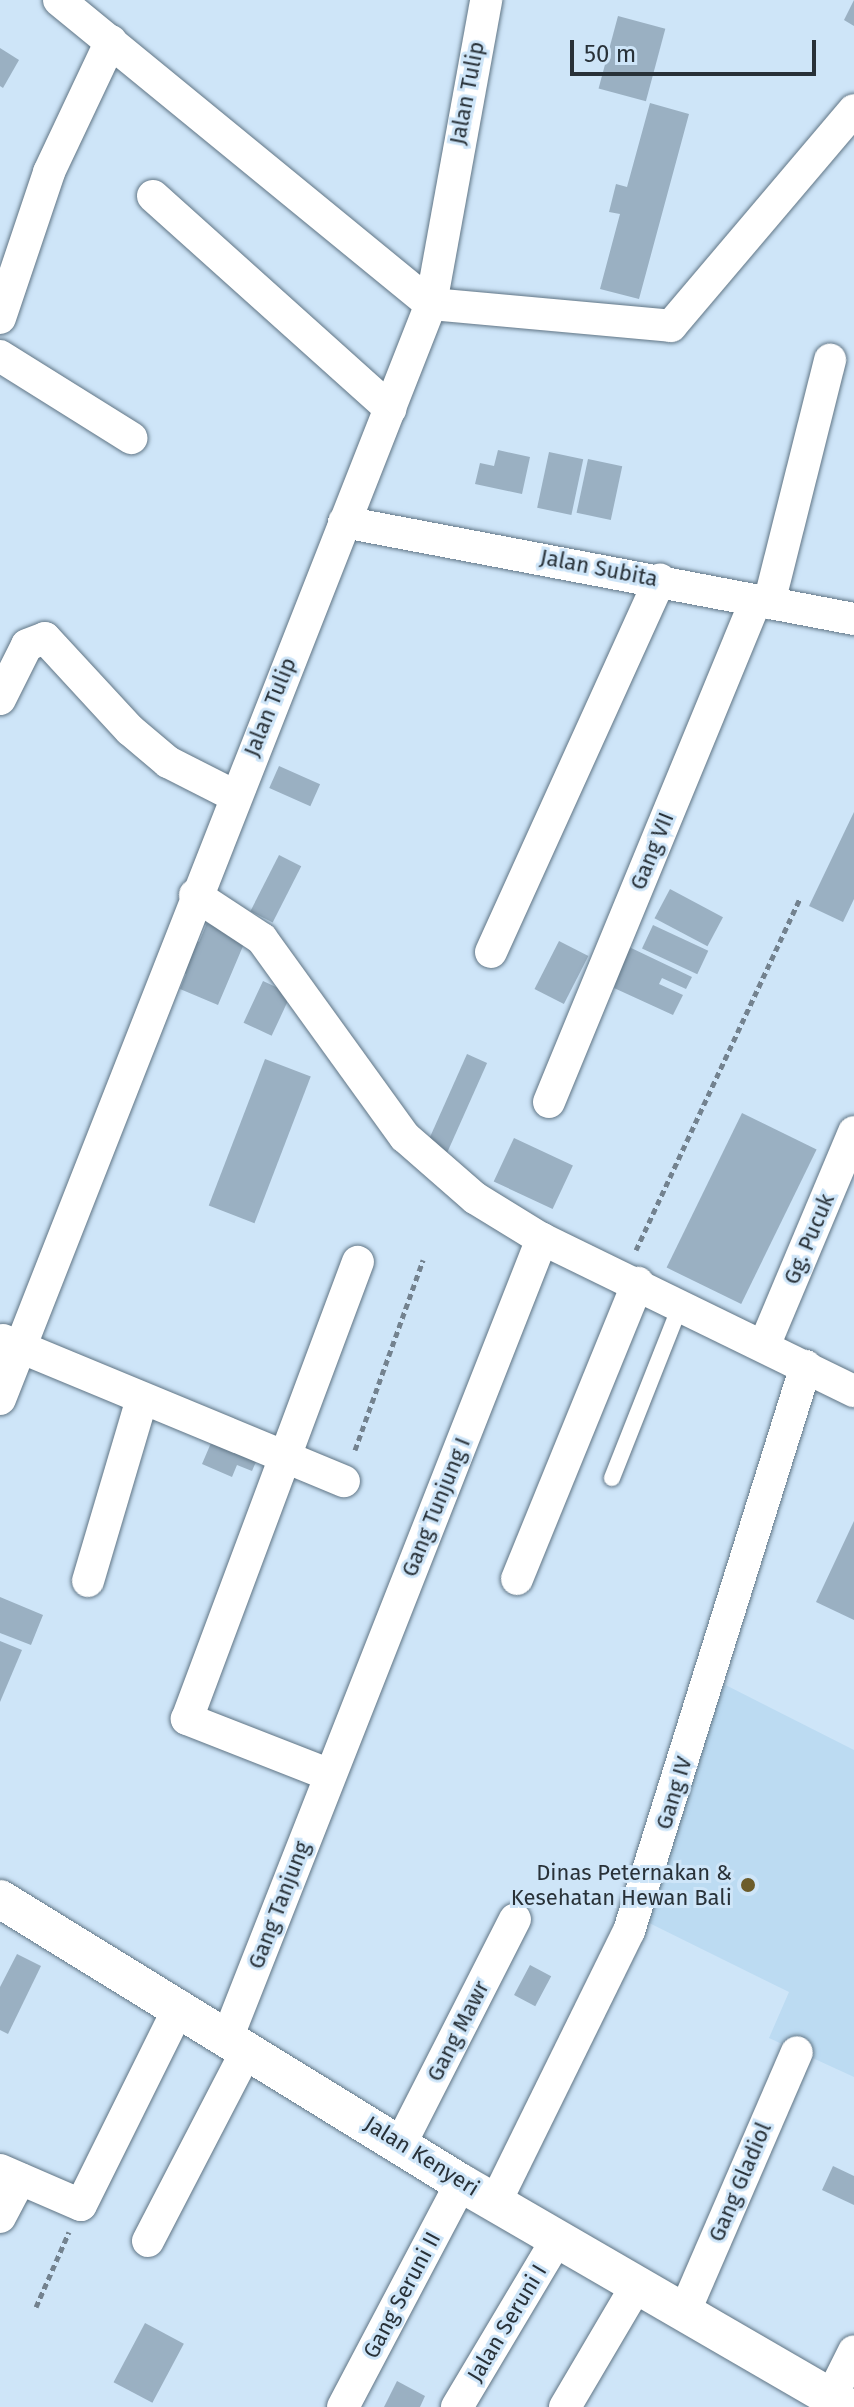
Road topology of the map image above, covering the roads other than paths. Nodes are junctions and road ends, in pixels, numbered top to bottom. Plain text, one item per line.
1 (59, 0) edge
2 (486, 0) edge
3 (111, 41) junction
4 (854, 110) edge
5 (153, 196) dead end
6 (431, 304) junction
7 (0, 318) edge
8 (0, 356) edge
9 (830, 360) dead end
10 (390, 409) junction
11 (131, 438) dead end
12 (344, 522) junction
13 (660, 580) junction
14 (763, 602) junction
15 (854, 619) edge
16 (0, 699) edge
17 (235, 796) junction
18 (195, 895) junction
19 (491, 952) dead end
20 (549, 1102) dead end
21 (854, 1132) edge
22 (542, 1239) junction
23 (358, 1262) dead end
24 (630, 1280) junction
25 (681, 1304) junction
26 (10, 1343) edge
27 (764, 1346) junction
28 (806, 1366) junction
29 (851, 1381) edge
30 (0, 1399) edge
31 (142, 1399) junction
32 (286, 1458) junction
33 (612, 1478) dead end
34 (344, 1481) road end
35 (517, 1579) dead end
36 (88, 1581) dead end
37 (330, 1775) junction
38 (0, 1899) edge
39 (515, 1919) dead end
40 (180, 2006) junction
41 (238, 2042) junction
42 (797, 2052) dead end
43 (401, 2143) junction
44 (10, 2174) edge
45 (461, 2183) junction
46 (496, 2201) junction
47 (0, 2217) edge
48 (557, 2239) junction
49 (148, 2241) dead end
50 (637, 2285) junction
51 (684, 2313) junction
52 (854, 2351) edge
53 (840, 2402) edge
54 (343, 2407) edge
55 (457, 2407) edge
56 (565, 2407) edge

1 - 3 street
2 - 6 street, Jalan Tulip
3 - 6 street
3 - 7 street
4 - 6 street
5 - 10 street
6 - 10 street, Jalan Tulip
8 - 11 street
9 - 14 street, Gang VII
10 - 12 street, Jalan Tulip
12 - 13 street, Jalan Subita
12 - 17 street, Jalan Tulip
13 - 14 street, Jalan Subita
13 - 19 street
14 - 15 street, Jalan Subita
14 - 20 street, Gang VII
16 - 17 street
17 - 18 street, Jalan Tulip
18 - 22 street
18 - 26 street, Jalan Tulip
21 - 27 street, Gg. Pucuk
22 - 24 street
22 - 37 street, Gang Tunjung I
23 - 32 street
24 - 25 street
24 - 35 street
25 - 27 street
25 - 33 lane
26 - 30 street, Jalan Tulip
26 - 31 street
27 - 28 street
28 - 29 street
28 - 46 street, Gang IV
31 - 32 street
31 - 36 street
32 - 34 street
32 - 37 street
37 - 41 street, Gang Tanjung
38 - 40 street, Jalan Kenyeri
39 - 43 street, Gang Mawr
40 - 41 street, Jalan Kenyeri
40 - 44 street
41 - 43 street, Jalan Kenyeri
41 - 49 street, Gang Tanjung
42 - 51 street, Gang Gladiol
43 - 45 street, Jalan Kenyeri
44 - 47 street
45 - 46 street, Jalan Kenyeri
45 - 54 street, Gang Seruni II
46 - 48 street, Jalan Kenyeri
48 - 50 street, Jalan Kenyeri
48 - 55 street, Jalan Seruni I
50 - 51 street, Jalan Kenyeri
50 - 56 street
51 - 53 street, Jalan Kenyeri
52 - 53 street

